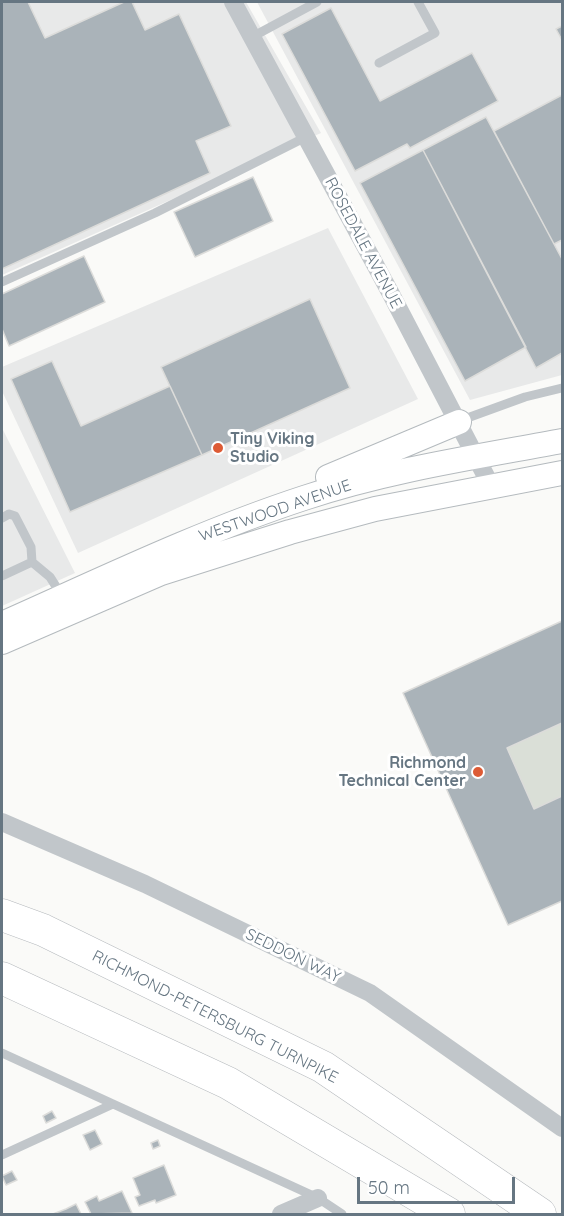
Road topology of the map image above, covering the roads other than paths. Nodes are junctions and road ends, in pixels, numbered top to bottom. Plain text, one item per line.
1 (233, 2) edge
2 (317, 2) edge
3 (418, 2) edge
4 (252, 37) junction
5 (379, 63) dead end
6 (306, 137) junction
7 (2, 282) edge
8 (562, 388) edge
9 (459, 422) junction
10 (562, 441) edge
11 (477, 456) junction
12 (562, 473) edge
13 (491, 486) junction
14 (250, 517) junction
15 (2, 518) edge
16 (32, 562) junction
17 (2, 576) edge
18 (66, 605) junction
19 (2, 624) edge
20 (2, 642) edge
21 (2, 822) edge
22 (2, 915) edge
23 (2, 978) edge
24 (2, 1053) edge
25 (113, 1104) junction
26 (562, 1128) edge
27 (2, 1155) edge
28 (318, 1198) junction
29 (281, 1215) edge
30 (342, 1215) edge
31 (449, 1215) edge
32 (540, 1215) edge

1 - 4 street, ROSEDALE AVENUE
2 - 4 lane
3 - 5 lane
4 - 6 street, ROSEDALE AVENUE
6 - 7 lane
6 - 9 street, ROSEDALE AVENUE
8 - 9 lane
9 - 11 street, ROSEDALE AVENUE
9 - 14 main road
10 - 11 main road, WESTWOOD AVENUE
11 - 13 street, ROSEDALE AVENUE
11 - 14 main road, WESTWOOD AVENUE
12 - 13 main road, WESTWOOD AVENUE
13 - 18 main road, WESTWOOD AVENUE
14 - 18 main road, WESTWOOD AVENUE
15 - 16 lane
16 - 17 lane
16 - 18 lane
18 - 19 main road, WESTWOOD AVENUE
18 - 20 main road, WESTWOOD AVENUE
21 - 26 street, SEDDON WAY
22 - 32 highway, RICHMOND-PETERSBURG TURNPIKE
23 - 31 highway
24 - 25 lane
25 - 27 lane
25 - 28 lane
28 - 29 street
28 - 30 lane

